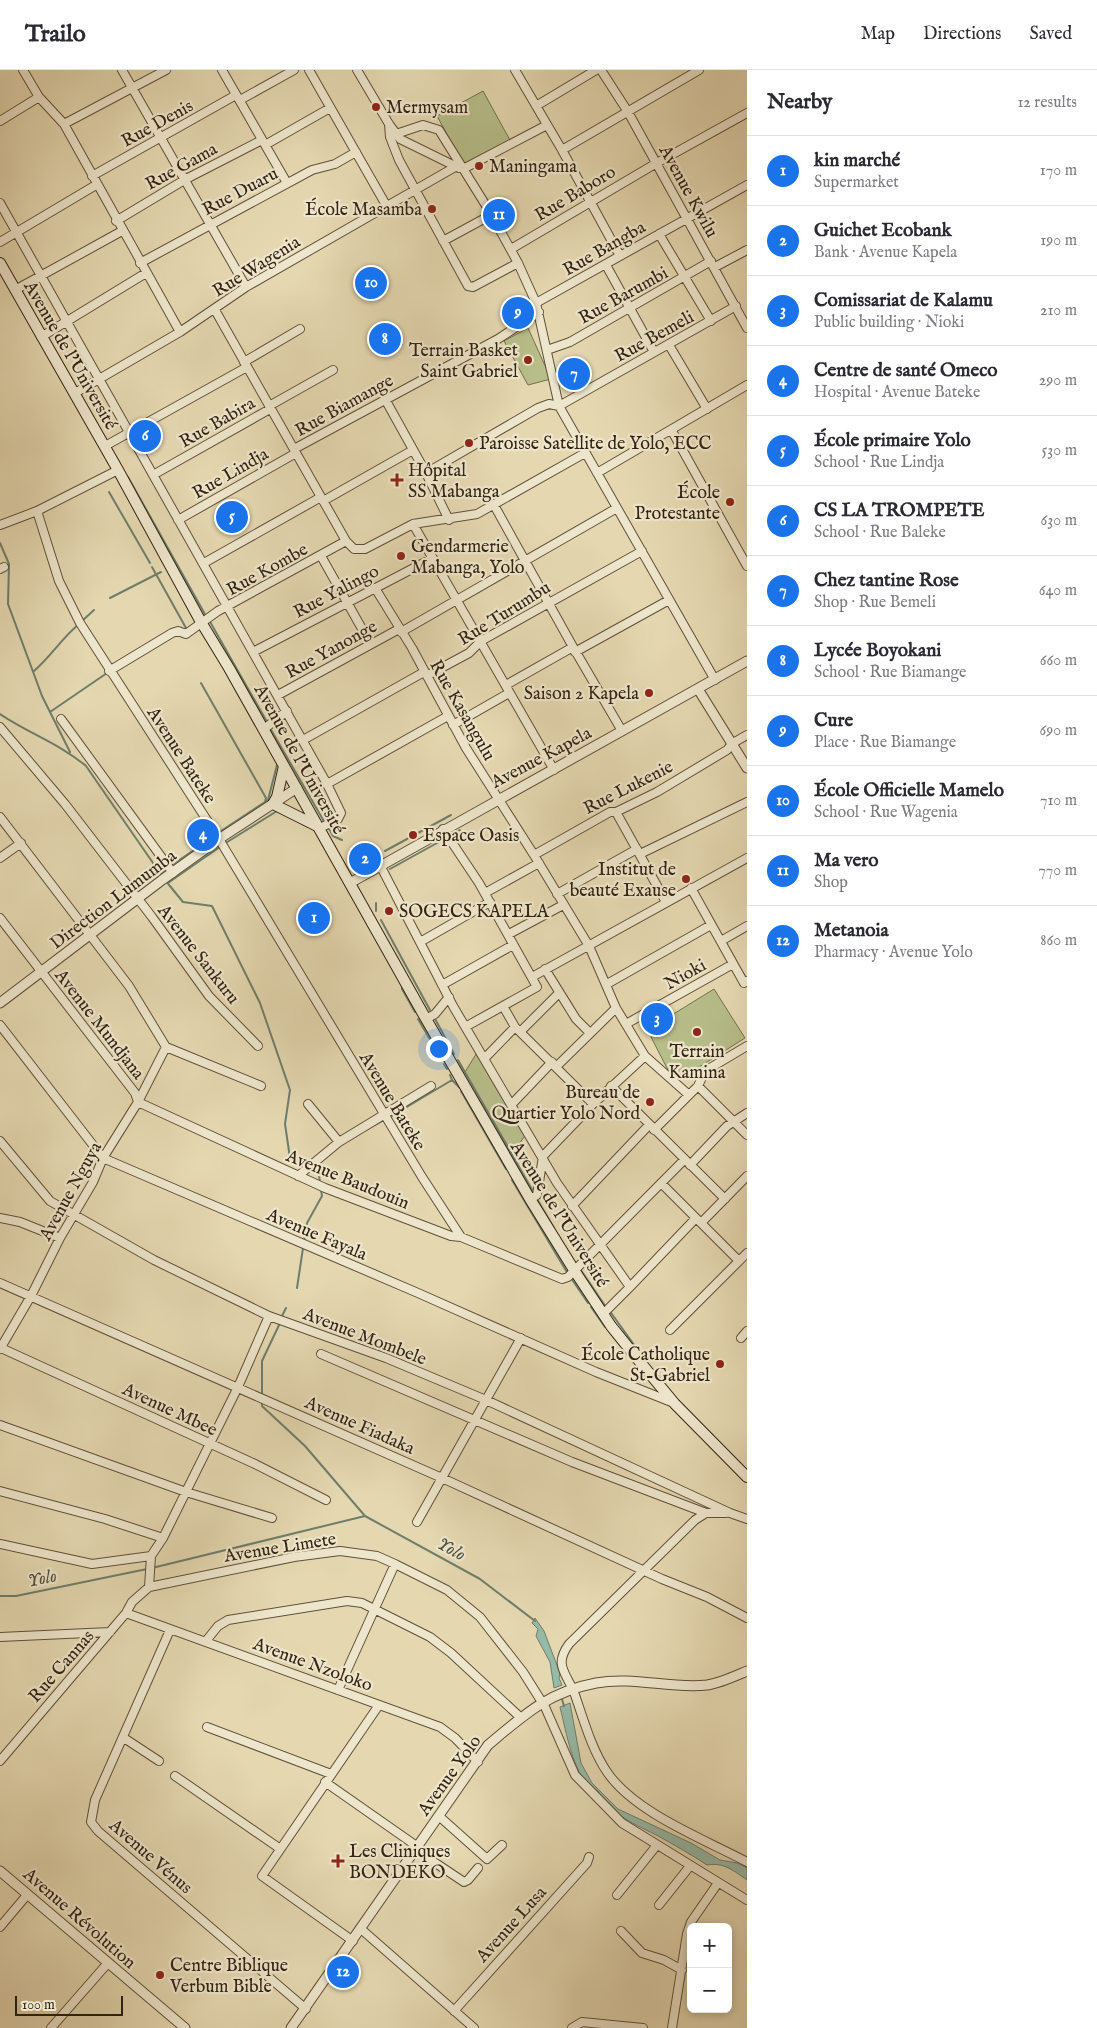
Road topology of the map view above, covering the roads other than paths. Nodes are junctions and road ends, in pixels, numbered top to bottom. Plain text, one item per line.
1 (23, 70) edge
2 (122, 70) edge
3 (166, 70) edge
4 (222, 70) edge
5 (294, 70) edge
6 (309, 70) edge
7 (358, 70) edge
8 (516, 70) edge
9 (596, 70) edge
10 (601, 70) edge
11 (699, 70) edge
12 (133, 89) junction
13 (39, 97) junction
14 (238, 98) junction
15 (536, 106) junction
16 (330, 108) junction
17 (628, 112) junction
18 (747, 113) edge
19 (0, 121) edge
20 (64, 124) junction
21 (389, 124) junction
22 (547, 125) junction
23 (396, 134) junction
24 (161, 137) junction
25 (263, 142) junction
26 (562, 150) junction
27 (356, 152) junction
28 (655, 164) junction
29 (459, 168) junction
30 (92, 176) junction
31 (186, 179) junction
32 (287, 184) junction
33 (96, 185) junction
34 (747, 185) edge
35 (415, 190) junction
36 (589, 202) junction
37 (0, 203) edge
38 (386, 205) junction
39 (491, 214) junction
40 (686, 218) junction
41 (116, 221) junction
42 (210, 223) junction
43 (122, 231) junction
44 (16, 232) junction
45 (659, 234) junction
46 (443, 241) junction
47 (0, 242) edge
48 (511, 249) junction
49 (747, 250) edge
50 (620, 256) junction
51 (0, 263) edge
52 (140, 263) junction
53 (518, 263) junction
54 (713, 264) junction
55 (606, 265) junction
56 (146, 274) junction
57 (41, 275) junction
58 (686, 277) junction
59 (246, 287) junction
60 (15, 290) junction
61 (536, 303) junction
62 (736, 306) junction
63 (630, 308) junction
64 (215, 310) junction
65 (539, 312) junction
66 (745, 317) edge
67 (68, 321) junction
68 (711, 321) junction
69 (747, 328) edge
70 (300, 329) dead end
71 (180, 332) junction
72 (41, 337) junction
73 (669, 345) junction
74 (547, 350) junction
75 (654, 352) junction
76 (245, 365) junction
77 (333, 370) dead end
78 (98, 378) junction
79 (747, 385) edge
80 (74, 393) junction
81 (385, 399) junction
82 (560, 406) junction
83 (269, 407) junction
84 (707, 409) junction
85 (672, 431) junction
86 (129, 434) junction
87 (105, 446) junction
88 (413, 450) junction
89 (295, 451) junction
90 (585, 453) junction
91 (118, 470) junction
92 (426, 473) junction
93 (597, 473) junction
94 (153, 475) junction
95 (322, 499) junction
96 (494, 504) junction
97 (617, 508) junction
98 (37, 511) junction
99 (178, 520) junction
100 (449, 520) junction
101 (413, 524) junction
102 (0, 525) edge
103 (346, 541) junction
104 (642, 551) junction
105 (321, 556) junction
106 (433, 558) junction
107 (525, 558) junction
108 (204, 563) junction
109 (747, 566) edge
110 (375, 588) junction
111 (457, 598) junction
112 (669, 600) junction
113 (347, 602) junction
114 (548, 603) junction
115 (228, 607) junction
116 (201, 622) junction
117 (400, 630) junction
118 (481, 641) junction
119 (370, 643) junction
120 (574, 650) junction
121 (253, 652) junction
122 (747, 661) edge
123 (109, 671) junction
124 (424, 672) junction
125 (715, 680) junction
126 (507, 689) junction
127 (698, 689) junction
128 (278, 695) junction
129 (287, 711) junction
130 (448, 716) junction
131 (61, 719) dead end
132 (453, 725) junction
133 (0, 727) edge
134 (264, 728) junction
135 (622, 731) junction
136 (747, 735) edge
137 (303, 740) junction
138 (733, 743) junction
139 (284, 766) junction
140 (747, 768) edge
141 (554, 770) junction
142 (327, 784) junction
143 (297, 788) junction
144 (498, 798) junction
145 (747, 802) edge
146 (273, 804) junction
147 (616, 812) junction
148 (0, 817) edge
149 (320, 828) junction
150 (443, 829) junction
151 (219, 839) junction
152 (21, 843) junction
153 (639, 852) junction
154 (534, 855) junction
155 (0, 858) edge
156 (747, 858) edge
157 (539, 863) junction
158 (380, 865) junction
159 (168, 876) junction
160 (350, 883) junction
161 (691, 888) junction
162 (485, 893) junction
163 (557, 894) junction
164 (138, 900) junction
165 (490, 902) junction
166 (666, 902) junction
167 (563, 905) junction
168 (0, 918) edge
169 (710, 925) junction
170 (747, 926) edge
171 (509, 934) junction
172 (91, 935) junction
173 (720, 941) junction
174 (420, 942) junction
175 (513, 944) junction
176 (589, 946) junction
177 (733, 964) junction
178 (546, 970) junction
179 (42, 974) junction
180 (532, 977) junction
181 (747, 981) edge
182 (607, 984) junction
183 (442, 985) junction
184 (559, 993) junction
185 (449, 997) junction
186 (0, 1003) edge
187 (503, 1006) junction
188 (616, 1008) junction
189 (426, 1019) junction
190 (0, 1024) edge
191 (626, 1024) junction
192 (467, 1026) junction
193 (518, 1029) junction
194 (590, 1033) junction
195 (258, 1046) dead end
196 (747, 1046) edge
197 (166, 1047) junction
198 (645, 1056) junction
199 (485, 1058) junction
200 (554, 1064) junction
201 (261, 1086) dead end
202 (430, 1086) dead end
203 (611, 1086) junction
204 (698, 1086) junction
205 (689, 1095) junction
206 (138, 1102) junction
207 (308, 1104) dead end
208 (512, 1104) junction
209 (593, 1104) junction
210 (747, 1113) edge
211 (384, 1115) junction
212 (733, 1121) junction
213 (652, 1128) junction
214 (747, 1135) edge
215 (0, 1141) edge
216 (340, 1142) junction
217 (543, 1156) junction
218 (103, 1158) junction
219 (687, 1162) junction
220 (298, 1176) junction
221 (747, 1176) edge
222 (661, 1184) junction
223 (530, 1199) junction
224 (725, 1199) junction
225 (572, 1206) junction
226 (73, 1214) junction
227 (4, 1218) edge
228 (698, 1221) junction
229 (0, 1227) edge
230 (461, 1237) junction
231 (60, 1238) junction
232 (601, 1246) junction
233 (747, 1253) edge
234 (739, 1262) junction
235 (574, 1270) junction
236 (0, 1283) edge
237 (630, 1287) junction
238 (31, 1296) junction
239 (603, 1314) junction
240 (269, 1316) junction
241 (670, 1330) dead end
242 (747, 1331) edge
243 (521, 1338) junction
244 (741, 1338) dead end
245 (0, 1349) edge
246 (321, 1354) dead end
247 (238, 1387) junction
248 (486, 1400) junction
249 (675, 1404) junction
250 (475, 1421) junction
251 (0, 1425) edge
252 (210, 1444) junction
253 (747, 1477) edge
254 (442, 1478) junction
255 (0, 1490) edge
256 (186, 1492) junction
257 (326, 1500) dead end
258 (706, 1513) junction
259 (730, 1513) junction
260 (272, 1518) dead end
261 (747, 1519) edge
262 (417, 1522) dead end
263 (163, 1538) junction
264 (0, 1544) edge
265 (150, 1560) junction
266 (395, 1564) junction
267 (645, 1571) junction
268 (149, 1587) junction
269 (374, 1608) junction
270 (126, 1613) junction
271 (747, 1618) edge
272 (170, 1630) junction
273 (110, 1632) junction
274 (0, 1637) edge
275 (206, 1641) junction
276 (747, 1671) edge
277 (338, 1690) junction
278 (569, 1690) junction
279 (542, 1702) junction
280 (379, 1705) junction
281 (520, 1717) junction
282 (207, 1727) dead end
283 (124, 1738) junction
284 (0, 1760) edge
285 (159, 1761) dead end
286 (478, 1762) junction
287 (330, 1774) junction
288 (175, 1776) dead end
289 (325, 1782) junction
290 (440, 1817) junction
291 (502, 1845) dead end
292 (657, 1846) junction
293 (279, 1848) junction
294 (417, 1848) junction
295 (589, 1857) dead end
296 (747, 1862) edge
297 (690, 1866) junction
298 (478, 1868) dead end
299 (0, 1871) edge
300 (718, 1884) junction
301 (27, 1895) junction
302 (617, 1895) dead end
303 (747, 1900) edge
304 (659, 1906) dead end
305 (0, 1927) edge
306 (361, 1929) junction
307 (621, 1931) dead end
308 (353, 1940) junction
309 (107, 1964) junction
310 (682, 1970) junction
311 (306, 2008) junction
312 (454, 2011) junction
313 (51, 2028) edge
314 (185, 2028) edge
315 (291, 2028) edge
316 (474, 2028) edge
317 (572, 2028) edge
318 (643, 2028) edge
319 (672, 2028) edge

1 - 13 street
2 - 12 street
3 - 12 street
4 - 14 street
5 - 14 street, Rue Denis
6 - 16 street
7 - 21 street
8 - 15 street
9 - 15 street
10 - 17 street, Avenue Kwilu
11 - 17 street
12 - 20 street
12 - 24 street
13 - 19 street
13 - 20 street
14 - 24 street, Rue Denis
14 - 25 street
15 - 22 street
16 - 25 street, Rue Gama
16 - 27 street
17 - 26 street
17 - 28 street, Avenue Kwilu
18 - 28 street, Rue Baboro
20 - 30 street
21 - 23 street
21 - 35 street
22 - 26 street
22 - 29 street, Rue Wagenia
23 - 29 street
23 - 29 street
24 - 30 street, Rue Denis
24 - 31 street
25 - 31 street, Rue Gama
25 - 32 street
26 - 36 street
27 - 32 street, Rue Duaru
27 - 38 street
28 - 36 street, Rue Baboro
28 - 40 street, Avenue Kwilu
29 - 35 street, Rue Wagenia
29 - 39 street
30 - 33 street
31 - 41 street, Rue Gama
31 - 42 street
32 - 42 street, Rue Duaru
33 - 41 street
33 - 44 street
34 - 40 street, Rue Bangba
35 - 38 street, Rue Wagenia
35 - 46 street
36 - 48 street, Rue Baboro
36 - 50 street
37 - 44 street
38 - 59 street, Rue Wagenia
39 - 46 street
39 - 48 street
40 - 45 street, Rue Bangba
40 - 54 street, Avenue Kwilu
41 - 43 street
42 - 52 street, Rue Duaru
42 - 59 street
43 - 52 street
43 - 57 street
44 - 47 street
44 - 57 street
45 - 50 street, Rue Bangba
45 - 58 street
46 - 53 street
48 - 53 street
49 - 54 street, Rue Barumbi
50 - 55 street, Rue Bangba
51 - 60 main road, Avenue de l’Université
52 - 56 street
53 - 61 street
54 - 58 street, Rue Barumbi
54 - 62 street, Avenue Kwilu
55 - 61 street, Rue Bangba
55 - 63 street
56 - 67 street
56 - 71 street
57 - 60 street
57 - 67 street
58 - 63 street, Rue Barumbi
58 - 68 street
59 - 64 street, Rue Wagenia
60 - 72 main road, Avenue de l’Université
61 - 65 street
62 - 66 street, Avenue Kwilu
62 - 68 street, Rue Bemeli
63 - 74 street, Rue Barumbi
63 - 75 street
64 - 71 street, Rue Wagenia
64 - 76 street
65 - 74 street
65 - 81 street, Rue Biamange
66 - 69 street, Avenue Kwilu
67 - 72 street
67 - 78 street
68 - 73 street, Rue Bemeli
70 - 76 street
71 - 78 street, Rue Wagenia
72 - 80 main road, Avenue de l’Université
73 - 75 street, Rue Bemeli
73 - 84 street
74 - 82 street
75 - 82 street, Rue Bemeli
76 - 83 street
76 - 86 street
77 - 83 street, Rue Babira
78 - 80 street, Rue Wagenia
78 - 86 street
79 - 84 street
80 - 87 main road, Avenue de l’Université
81 - 88 street
81 - 89 street, Rue Biamange
82 - 90 street
82 - 92 street
83 - 89 street
83 - 94 street, Rue Babira
84 - 85 street
85 - 93 street
85 - 109 street
86 - 87 street
86 - 94 street
87 - 91 main road, Avenue de l’Université
88 - 92 street
88 - 95 street
89 - 95 street
89 - 99 street, Rue Lindja
90 - 93 street
90 - 96 street
91 - 98 street
91 - 116 main road, Avenue de l’Université
92 - 100 street
93 - 97 street
94 - 99 street
95 - 103 street
95 - 108 street
96 - 100 street
96 - 107 street
97 - 104 street
97 - 107 street, Rue Yanonge
98 - 102 street
98 - 123 street, Avenue Bateke
99 - 108 street
100 - 101 street
101 - 103 street
101 - 106 street
103 - 105 street, Rue Kombe
104 - 112 street
104 - 114 street, Rue Turumbu
105 - 113 street
105 - 115 street, Rue Kombe
106 - 110 street, Rue Yalingo
106 - 111 street
107 - 111 street, Rue Yanonge
107 - 114 street
108 - 115 street
110 - 113 street, Rue Yalingo
110 - 117 street, Rue Kasangulu
111 - 117 street, Rue Yanonge
111 - 118 street
112 - 120 street
112 - 125 street
113 - 119 street
113 - 121 street, Rue Yalingo
114 - 118 street, Rue Turumbu
114 - 120 street
115 - 116 street, Rue Kombe
115 - 121 street
116 - 123 street, Rue Kombe
116 - 134 main road, Avenue de l’Université
117 - 119 street, Rue Yanonge
117 - 124 street, Rue Kasangulu
118 - 124 street, Rue Turumbu
118 - 126 street
119 - 128 street, Rue Yanonge
120 - 126 street
120 - 135 street
121 - 128 street
122 - 125 street, Avenue Kapela
123 - 151 street, Avenue Bateke
124 - 130 street, Rue Kasangulu
124 - 137 street, Rue Turumbu
125 - 127 street, Avenue Kapela
126 - 132 street
126 - 141 street
127 - 135 street, Avenue Kapela
127 - 138 street
128 - 129 street
129 - 134 street
129 - 137 street
130 - 132 street, Rue Kasangulu
130 - 142 street
131 - 159 street
132 - 144 street, Rue Kasangulu
133 - 164 street, Avenue Sankuru
134 - 139 main road, Avenue de l’Université
135 - 141 street, Avenue Kapela
136 - 138 street, Rue Lukenie
137 - 142 street
138 - 140 street
138 - 147 street, Rue Lukenie
139 - 143 main road, Avenue de l’Université
139 - 146 main road
141 - 144 street, Avenue Kapela
142 - 149 street
143 - 146 street, Direction Lumumba
143 - 149 main road, Avenue de l’Université
144 - 150 street, Avenue Kapela
144 - 154 street, Rue Kasangulu
145 - 153 street
146 - 149 main road
146 - 151 street, Direction Lumumba
147 - 153 street
147 - 154 street, Rue Lukenie
148 - 152 street
149 - 160 main road, Avenue de l’Université
150 - 158 street, Avenue Kapela
150 - 162 street
151 - 159 street, Direction Lumumba
151 - 211 street, Avenue Bateke
152 - 155 street
152 - 172 street
153 - 163 street
153 - 166 street
154 - 157 street, Rue Kasangulu
156 - 161 street
157 - 162 street
157 - 163 street, Rue Kasangulu
158 - 160 street, Avenue Kapela
158 - 174 street
159 - 164 street, Direction Lumumba
160 - 189 main road, Avenue de l’Université
161 - 166 street
161 - 169 street
162 - 165 street
163 - 167 street, Rue Kasangulu
164 - 172 street, Direction Lumumba
164 - 195 street, Avenue Sankuru
165 - 171 street
165 - 174 street
166 - 176 street
167 - 171 street
167 - 176 street, Rue Kasangulu
168 - 179 street, Avenue Mundjana
169 - 173 street
169 - 182 street
170 - 173 street
171 - 175 street
172 - 179 street, Direction Lumumba
172 - 197 street
173 - 177 street
174 - 183 street
175 - 180 street
175 - 183 street
176 - 178 street
176 - 182 street, Rue Kasangulu
177 - 181 street
177 - 191 street, Nioki
178 - 180 street
178 - 184 street
179 - 186 street, Direction Lumumba
179 - 206 street, Avenue Mundjana
180 - 187 street
182 - 188 street, Rue Kasangulu
183 - 185 street
184 - 193 street
184 - 194 street
185 - 189 street
185 - 192 street
187 - 192 street
187 - 193 street
188 - 191 street, Rue Kasangulu
188 - 194 street
189 - 223 main road, Avenue de l’Université
190 - 218 street, Avenue Fayala
191 - 198 street, Rue Kasangulu
192 - 199 street
193 - 199 street
193 - 200 street
194 - 200 street
196 - 204 street
197 - 201 street
197 - 206 street, Avenue Nguya
198 - 203 street
198 - 205 street, Rue Kasangulu
199 - 208 street
200 - 208 street
200 - 209 street
202 - 211 street
203 - 209 street
203 - 213 street
204 - 205 street
204 - 212 street
205 - 213 street
206 - 218 street, Avenue Nguya
206 - 220 street, Avenue Baudouin
207 - 216 street
208 - 217 street
209 - 217 street
210 - 212 street
211 - 216 street
211 - 230 street, Avenue Bateke
212 - 214 street
212 - 219 street
213 - 219 street
213 - 225 street
215 - 226 street, Avenue Mombele
216 - 220 street
217 - 223 street
217 - 225 street
218 - 226 street, Avenue Nguya
218 - 243 street, Avenue Fayala
219 - 222 street
219 - 224 street
220 - 230 street, Avenue Baudouin
221 - 224 street
222 - 228 street
222 - 232 street
223 - 235 main road, Avenue de l’Université
224 - 228 street
225 - 232 street
226 - 231 street, Avenue Nguya
226 - 240 street, Avenue Mombele
227 - 229 street
227 - 231 street
228 - 234 street
228 - 237 street
230 - 235 street, Avenue Baudouin
231 - 238 street, Avenue Nguya
232 - 235 street
232 - 237 street
233 - 234 street
234 - 241 street
235 - 239 main road, Avenue de l’Université
236 - 238 street, Avenue Fiadaka
237 - 239 street
238 - 245 street, Avenue Nguya
238 - 247 street, Avenue Fiadaka
239 - 249 main road, Avenue de l’Université
240 - 247 street
240 - 248 street, Avenue Mombele
242 - 244 street
243 - 248 street
243 - 249 street, Avenue Fayala
245 - 252 street, Avenue Mbee
246 - 250 street
247 - 252 street
247 - 254 street, Avenue Fiadaka
248 - 250 street
248 - 259 street, Avenue Mombele
249 - 253 main road, Avenue de l’Université
250 - 254 street
250 - 258 street
251 - 256 street
252 - 256 street
252 - 257 street, Avenue Mbee
254 - 262 street
254 - 267 street, Avenue Fiadaka
255 - 263 street
256 - 260 street
256 - 263 street
258 - 259 street
258 - 267 street
259 - 261 street, Avenue Mombele
263 - 265 street
264 - 265 street
265 - 268 street
266 - 268 street, Avenue Limete
266 - 269 street
266 - 279 street, Avenue Limete
267 - 271 street, Avenue Fiadaka
267 - 278 street
268 - 270 street
269 - 275 street
269 - 277 street
269 - 281 street
270 - 272 street, Avenue Nzoloko
270 - 273 street, Rue Cannas
272 - 275 street, Avenue Nzoloko
272 - 283 street, Avenue Vénus
273 - 274 street
273 - 284 street, Rue Cannas
275 - 277 street, Avenue Nzoloko
276 - 278 street, Avenue Yolo
277 - 280 street, Avenue Nzoloko
278 - 279 street, Avenue Yolo
278 - 296 street
279 - 281 street, Avenue Yolo
279 - 292 street, Avenue Limete
280 - 286 street, Avenue Nzoloko
280 - 287 street
281 - 286 street, Avenue Yolo
282 - 287 street
283 - 285 street
283 - 311 street, Avenue Vénus
286 - 290 street, Avenue Yolo
287 - 289 street
288 - 293 street
289 - 293 street
289 - 294 street
290 - 291 street
290 - 294 street, Avenue Yolo
292 - 297 street, Avenue Limete
292 - 302 street
293 - 308 street
294 - 298 street
294 - 306 street, Avenue Yolo
295 - 312 street, Avenue Lusa
297 - 300 street, Avenue Limete
297 - 304 street
299 - 301 street, Avenue Révolution
300 - 303 street, Avenue Limete
300 - 310 street
301 - 305 street
301 - 309 street, Avenue Révolution
306 - 308 street, Avenue Yolo
306 - 312 street
307 - 310 street
308 - 311 street, Avenue Yolo
309 - 313 street
309 - 314 street, Avenue Révolution
310 - 319 street
311 - 315 street, Avenue Yolo
312 - 316 street
317 - 318 street

